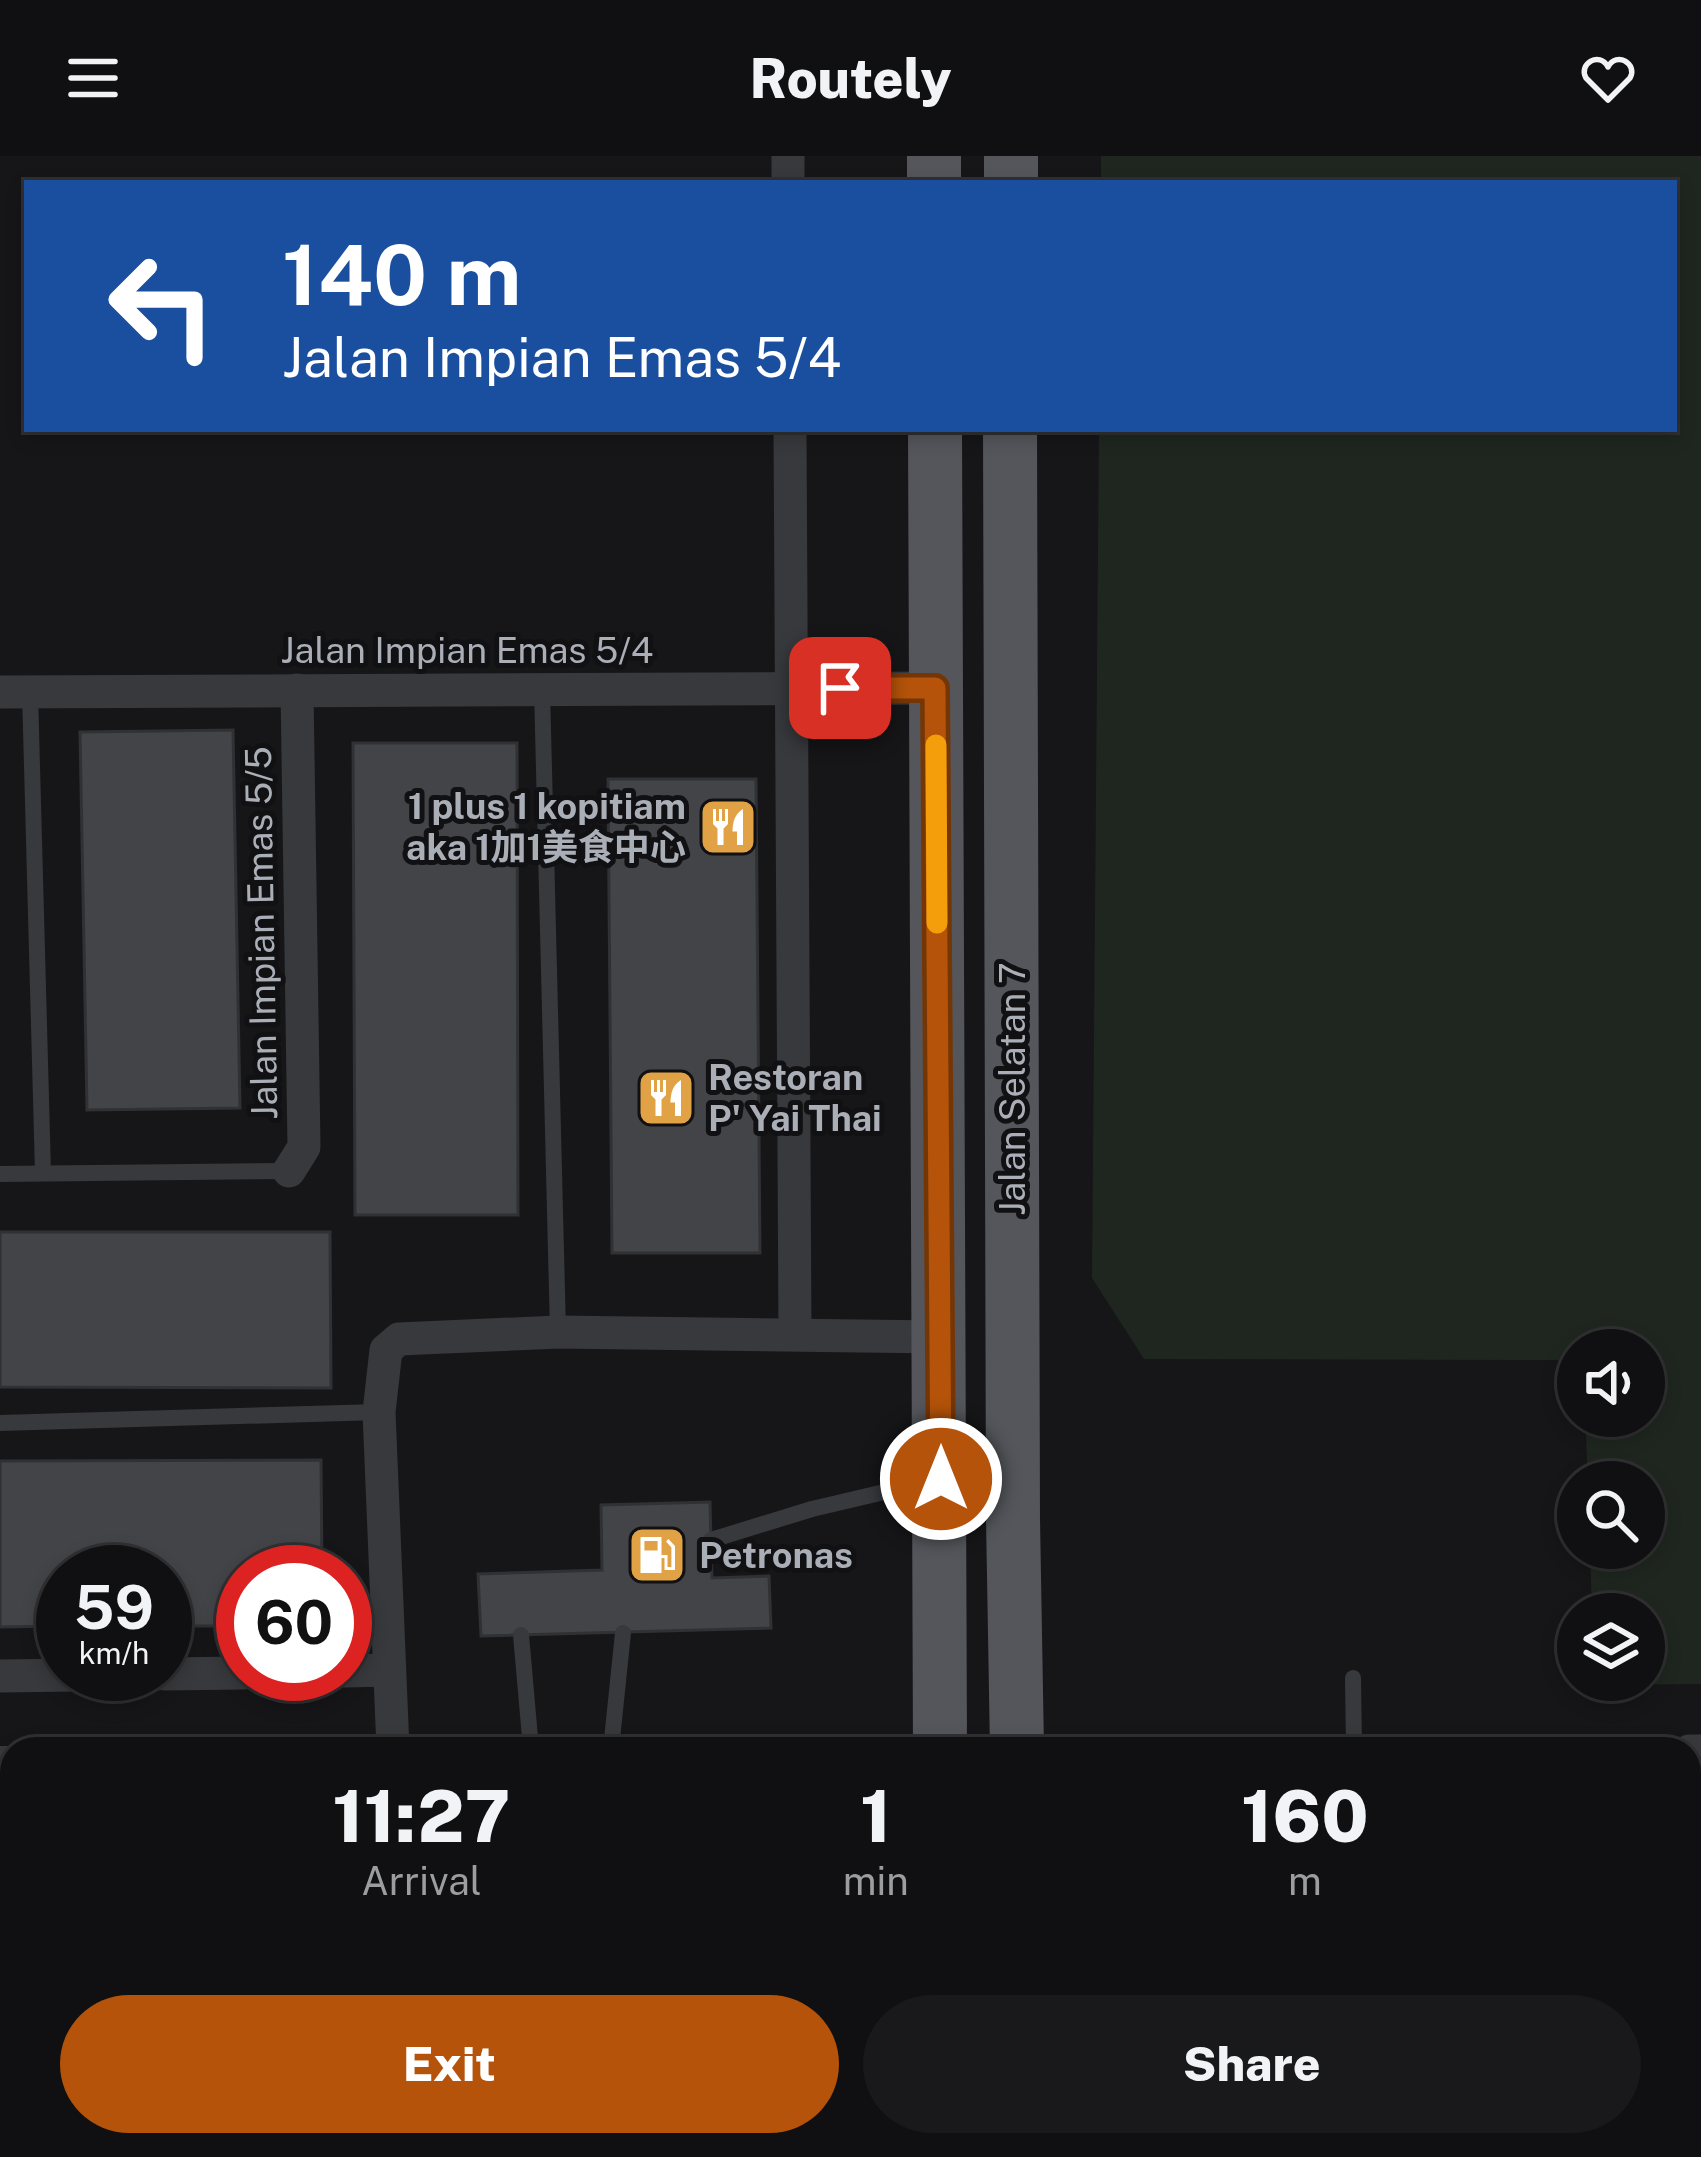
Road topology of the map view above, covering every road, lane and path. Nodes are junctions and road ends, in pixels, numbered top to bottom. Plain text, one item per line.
1 (790, 432) edge
2 (935, 432) edge
3 (1010, 432) edge
4 (792, 688) junction
5 (935, 688) junction
6 (542, 689) junction
7 (296, 690) junction
8 (15, 692) edge
9 (289, 1171) joint
10 (43, 1173) junction
11 (0, 1174) edge
12 (558, 1332) junction
13 (795, 1334) junction
14 (941, 1337) junction
15 (379, 1412) junction
16 (0, 1423) edge
17 (941, 1479) junction
18 (711, 1540) dead end
19 (623, 1633) dead end
20 (521, 1635) dead end
21 (372, 1670) edge
22 (388, 1670) junction
23 (0, 1676) edge
24 (36, 1676) edge
25 (1353, 1678) dead end
26 (392, 1737) edge
27 (530, 1737) edge
28 (612, 1737) edge
29 (940, 1737) edge
30 (1017, 1737) edge
31 (1354, 1737) edge

1 - 4 street
2 - 5 main road, Jalan Selatan 7
3 - 30 main road, Jalan Selatan 7
4 - 5 street, Jalan Impian Emas 5/4
4 - 6 street, Jalan Impian Emas 5/4
4 - 13 street
5 - 14 main road, Jalan Selatan 7
6 - 7 street, Jalan Impian Emas 5/4
6 - 12 lane
7 - 8 street, Jalan Impian Emas 5/4
7 - 9 street, Jalan Impian Emas 5/5
8 - 10 lane
9 - 10 lane, Jalan Impian Emas 5/5
10 - 11 lane, Jalan Impian Emas 5/5
12 - 13 street
12 - 15 street
13 - 14 street
14 - 17 main road, Jalan Selatan 7
15 - 16 lane
15 - 22 street
17 - 18 lane
17 - 29 main road, Jalan Selatan 7
19 - 28 lane
20 - 27 lane
21 - 22 street
22 - 26 street
23 - 24 street
25 - 31 lane

